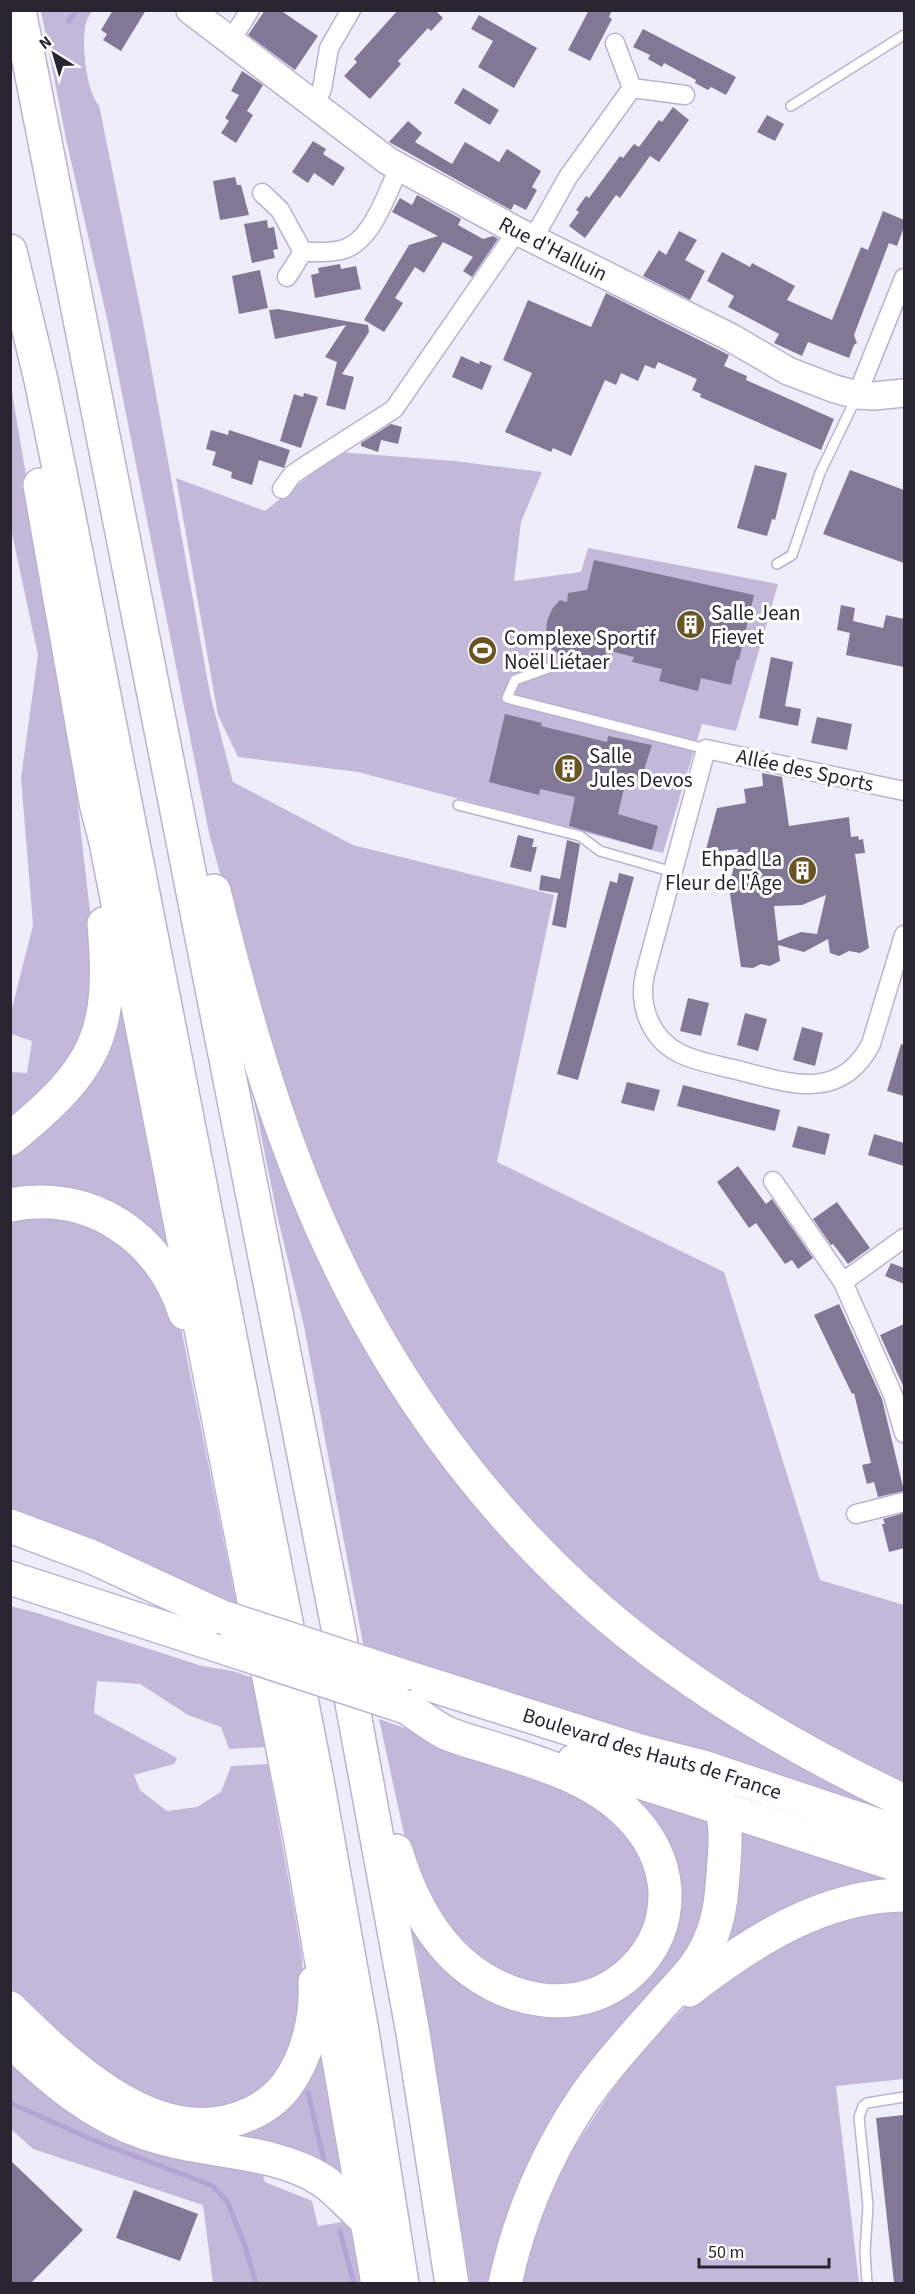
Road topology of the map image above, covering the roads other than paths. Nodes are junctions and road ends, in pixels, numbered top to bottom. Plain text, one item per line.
1 (19, 10) edge
2 (190, 10) edge
3 (205, 10) edge
4 (250, 10) edge
5 (351, 10) edge
6 (904, 35) edge
7 (231, 40) junction
8 (615, 43) dead end
9 (632, 88) junction
10 (686, 95) dead end
11 (315, 104) junction
12 (791, 106) dead end
13 (399, 168) junction
14 (262, 193) dead end
15 (525, 235) junction
16 (10, 251) edge
17 (303, 252) junction
18 (287, 277) dead end
19 (904, 278) edge
20 (10, 321) edge
21 (904, 393) edge
22 (857, 395) junction
23 (282, 489) dead end
24 (777, 564) dead end
25 (131, 583) junction
26 (551, 667) dead end
27 (706, 749) junction
28 (904, 791) edge
29 (96, 803) junction
30 (458, 805) dead end
31 (673, 872) junction
32 (904, 935) edge
33 (901, 961) edge
34 (10, 1139) edge
35 (773, 1181) dead end
36 (10, 1205) edge
37 (904, 1238) edge
38 (843, 1282) junction
39 (903, 1422) edge
40 (904, 1502) edge
41 (856, 1514) dead end
42 (10, 1526) edge
43 (244, 1548) junction
44 (10, 1549) edge
45 (10, 1578) edge
46 (10, 1593) edge
47 (222, 1617) junction
48 (229, 1649) junction
49 (403, 1691) junction
50 (359, 1739) junction
51 (640, 1751) junction
52 (904, 1801) edge
53 (723, 1809) junction
54 (299, 1832) junction
55 (904, 1834) edge
56 (904, 1867) edge
57 (904, 1895) edge
58 (10, 2008) edge
59 (639, 2031) junction
60 (10, 2040) edge
61 (904, 2097) edge
62 (366, 2220) junction
63 (378, 2283) edge
64 (402, 2283) edge
65 (452, 2283) edge
66 (505, 2283) edge
67 (867, 2283) edge

1 - 25 highway
2 - 7 main road, Rue d'Halluin
3 - 7 main road, Rue d'Halluin
4 - 7 street
5 - 11 street
6 - 12 lane
7 - 11 main road, Rue d'Halluin
8 - 9 street
9 - 10 street
9 - 15 street
11 - 13 main road, Rue d'Halluin
13 - 15 main road, Rue d'Halluin
13 - 17 street
14 - 17 street
15 - 22 main road, Rue d'Halluin
15 - 23 street
16 - 64 highway
17 - 18 street
19 - 22 street
20 - 29 highway
21 - 22 main road, Rue d'Halluin
22 - 24 lane
25 - 50 highway
25 - 52 highway
26 - 27 lane
27 - 28 street, Allée des Sports
27 - 31 street
29 - 34 highway
29 - 43 highway
30 - 31 lane
31 - 33 street
32 - 33 street
35 - 38 street
36 - 43 highway
37 - 38 street
38 - 39 street
40 - 41 street
42 - 47 highway
43 - 54 highway
44 - 47 highway
45 - 48 highway
46 - 48 highway
47 - 49 highway, bridge
48 - 49 highway, bridge
49 - 50 highway
49 - 51 highway, Boulevard des Hauts de France
49 - 53 highway, Boulevard des Hauts de France
50 - 65 highway
51 - 53 highway
51 - 55 highway, Boulevard des Hauts de France
53 - 56 highway, Boulevard des Hauts de France
53 - 59 highway
54 - 58 highway
54 - 62 highway
57 - 59 highway
59 - 66 highway
60 - 62 highway
61 - 67 lane
62 - 63 highway

